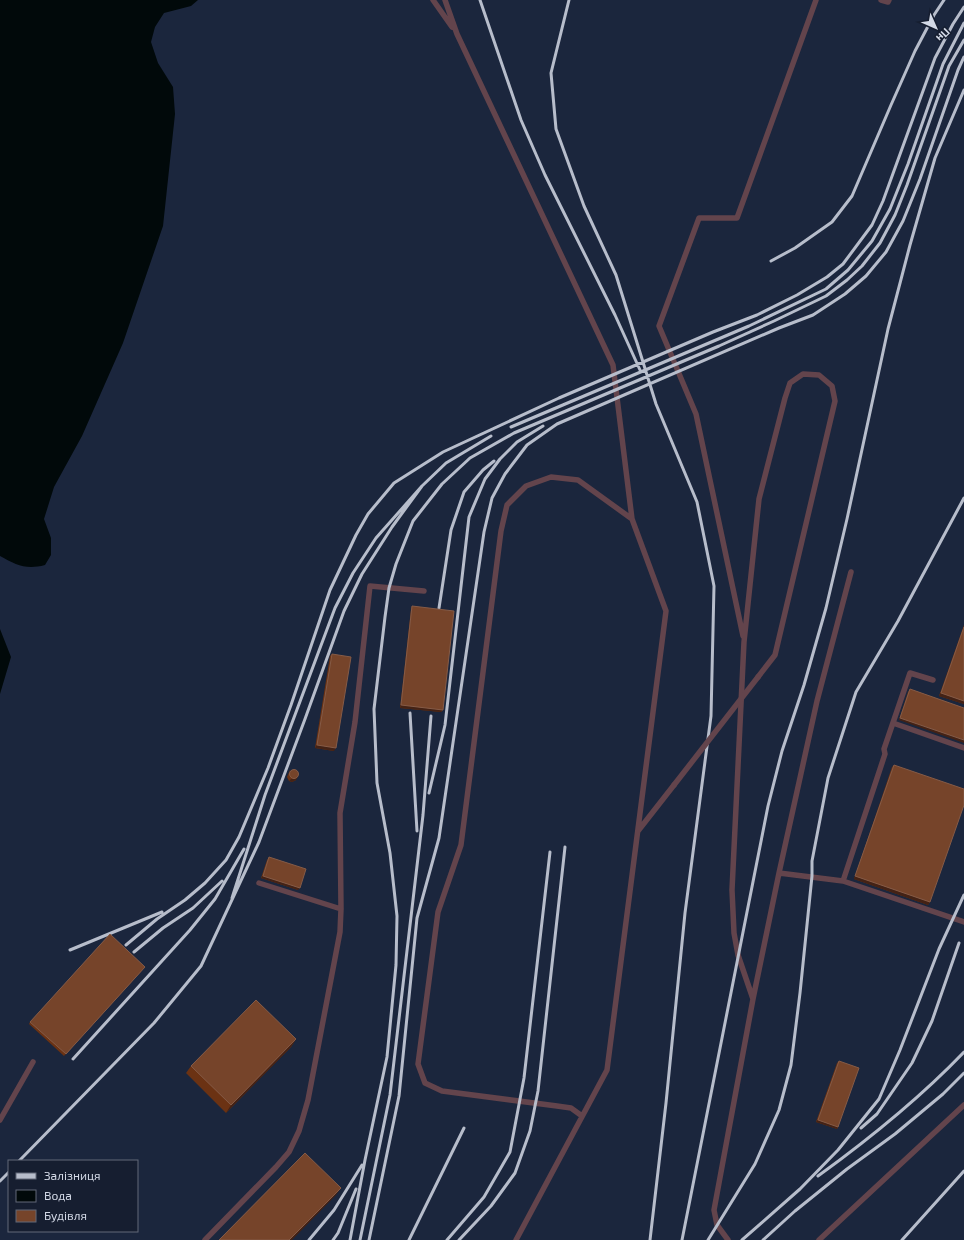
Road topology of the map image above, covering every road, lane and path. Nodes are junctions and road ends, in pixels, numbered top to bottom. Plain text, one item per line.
1 (433, 0) edge
2 (445, 0) edge
3 (816, 0) edge
4 (881, 0) edge
5 (888, 0) edge
6 (457, 34) junction
7 (632, 519) junction
8 (851, 572) dead end
9 (424, 591) dead end
10 (744, 642) junction
11 (933, 680) dead end
12 (893, 723) junction
13 (964, 748) edge
14 (638, 832) junction
15 (779, 873) junction
16 (843, 881) junction
17 (259, 883) dead end
18 (341, 909) junction
19 (964, 922) edge
20 (752, 999) junction
21 (33, 1062) dead end
22 (964, 1105) edge
23 (582, 1116) junction
24 (0, 1120) edge
25 (205, 1240) edge
26 (516, 1240) edge
27 (728, 1240) edge
28 (819, 1240) edge

1 - 6 lane
2 - 6 lane
3 - 10 lane
4 - 5 lane
6 - 7 lane
7 - 14 lane
7 - 23 lane
8 - 15 lane
9 - 18 lane
10 - 14 lane, bridge
10 - 20 lane
11 - 12 lane
12 - 13 lane
12 - 16 lane
14 - 23 lane
15 - 16 lane
15 - 20 lane
16 - 19 lane
17 - 18 lane
18 - 25 lane
20 - 27 lane
21 - 24 lane
22 - 28 lane
23 - 26 lane

